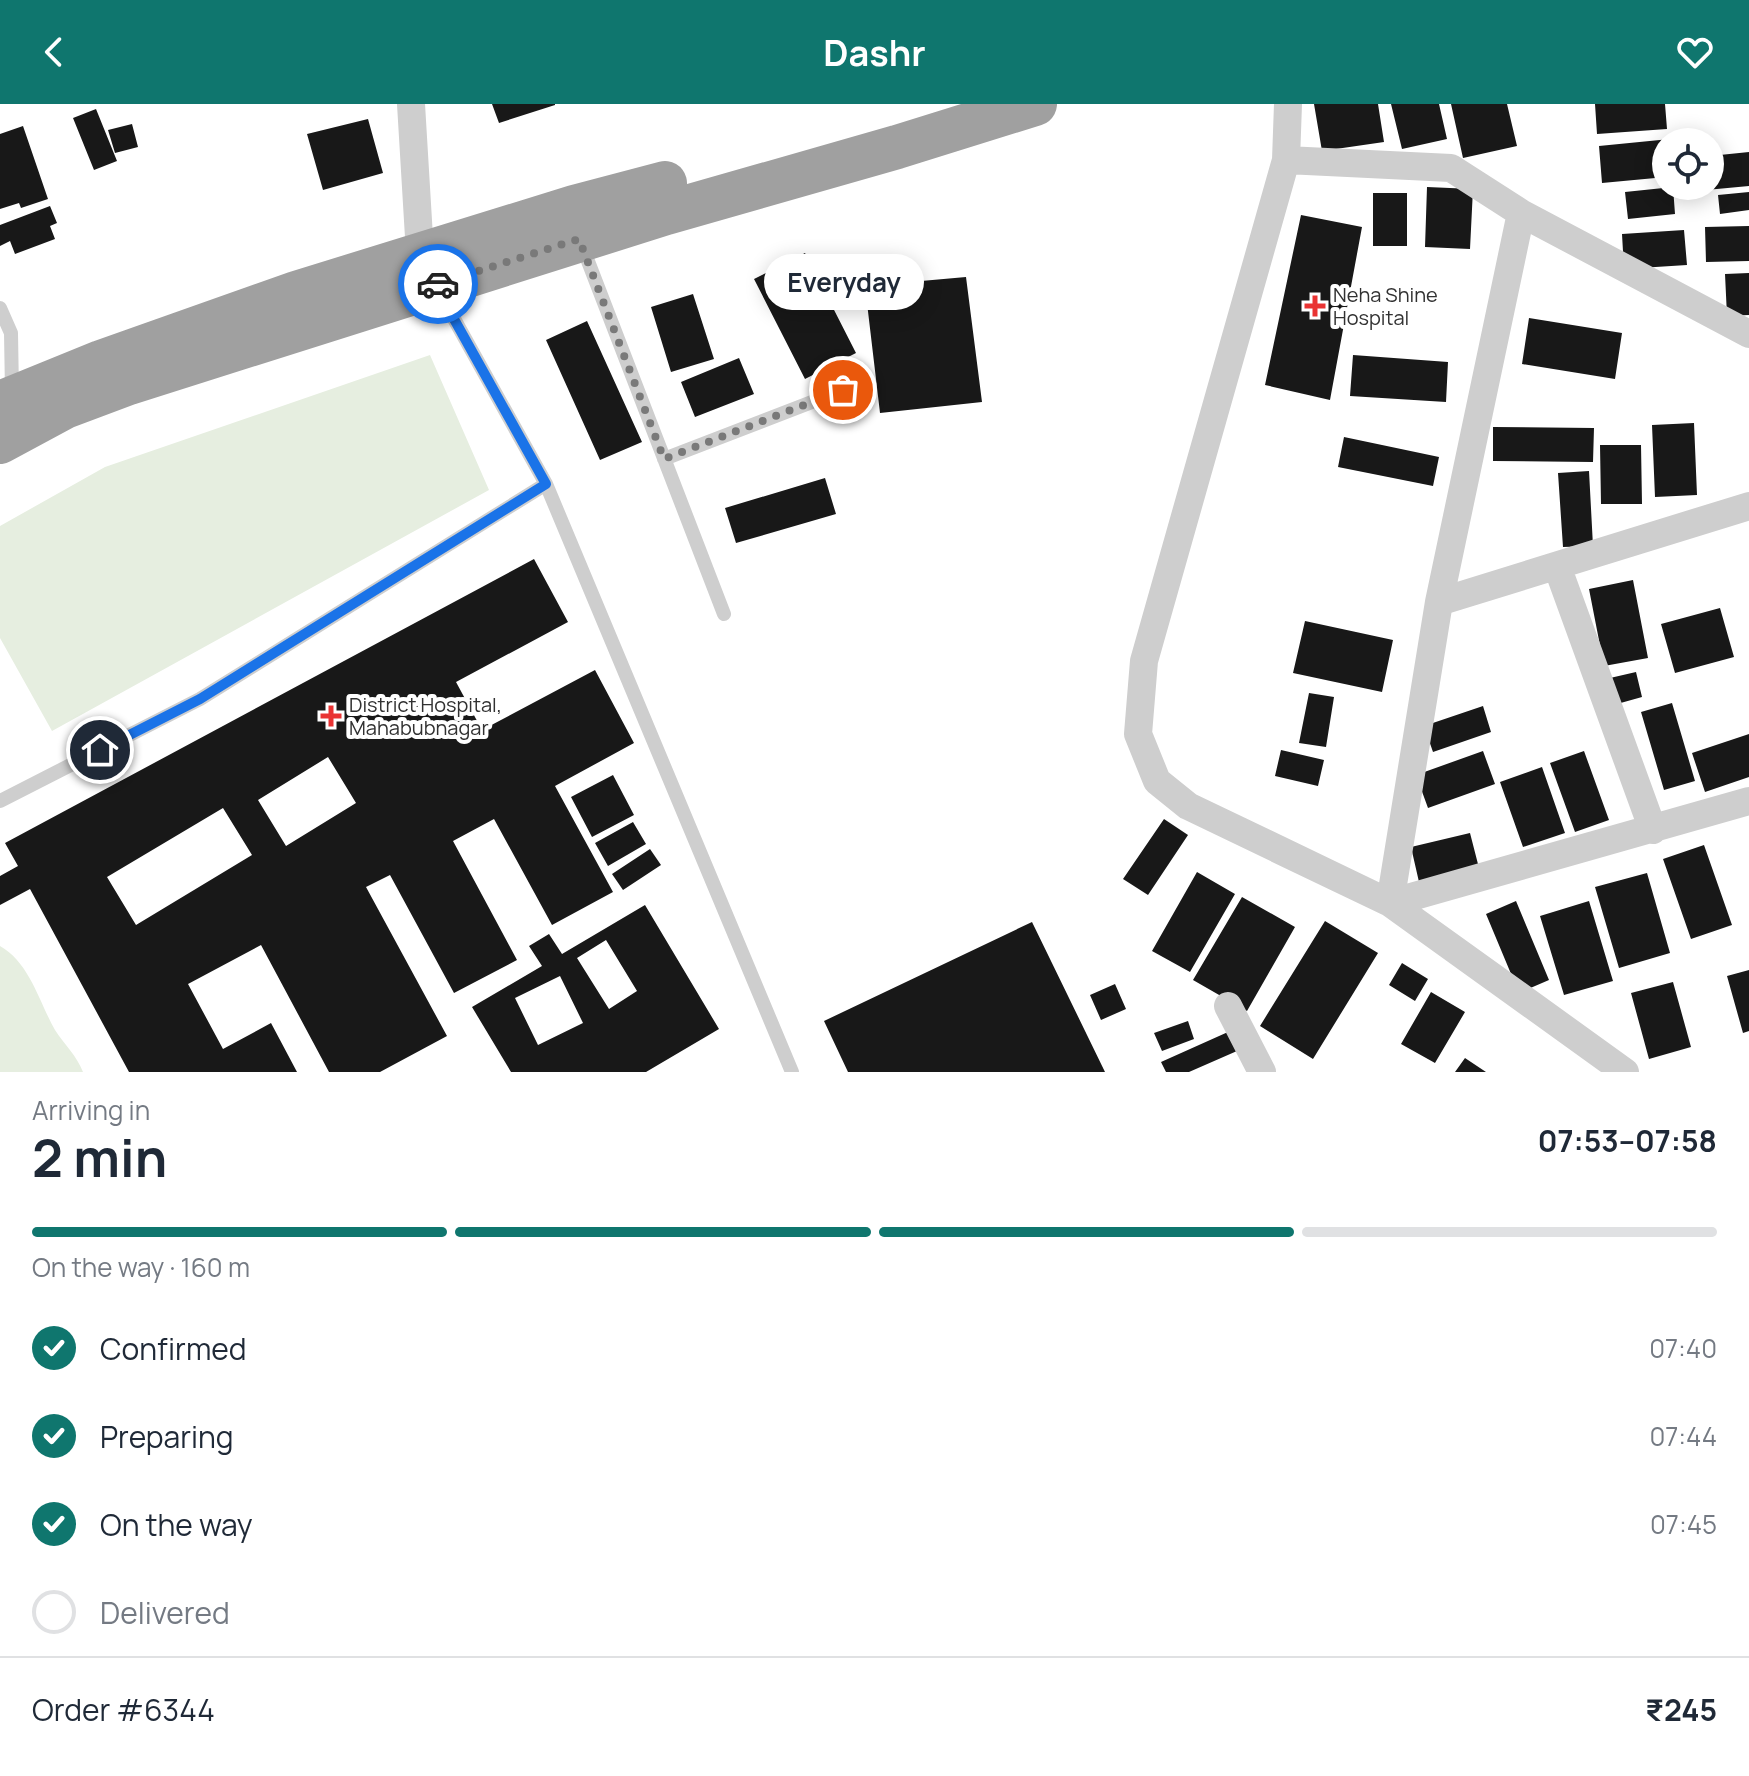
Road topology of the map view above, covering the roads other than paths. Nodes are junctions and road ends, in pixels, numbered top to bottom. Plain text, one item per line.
1 (411, 104) edge
2 (939, 104) edge
3 (1035, 104) edge
4 (1288, 104) edge
5 (1286, 160) junction
6 (717, 184) junction
7 (1521, 213) junction
8 (579, 239) junction
9 (427, 269) junction
10 (0, 308) edge
11 (1749, 334) edge
12 (843, 390) dead end
13 (6, 400) edge
14 (0, 442) edge
15 (664, 459) junction
16 (546, 484) junction
17 (1749, 506) edge
18 (1557, 566) junction
19 (1439, 602) junction
20 (724, 614) dead end
21 (0, 801) edge
22 (1749, 801) edge
23 (1653, 830) junction
24 (1390, 903) junction
25 (1228, 1006) dead end
26 (792, 1072) edge
27 (1262, 1072) edge
28 (1625, 1072) edge

1 - 9 street
2 - 6 highway
3 - 6 highway
4 - 5 street
5 - 7 street
5 - 24 street
6 - 8 highway
6 - 9 highway
7 - 11 street
7 - 19 street
8 - 9 highway
8 - 15 lane
9 - 13 highway
9 - 14 highway
9 - 16 lane
10 - 13 lane
12 - 15 lane
15 - 20 lane
16 - 21 lane
16 - 26 lane
17 - 18 street
18 - 19 street
18 - 23 street
19 - 24 street
22 - 23 street
23 - 24 street
24 - 28 street
25 - 27 street

